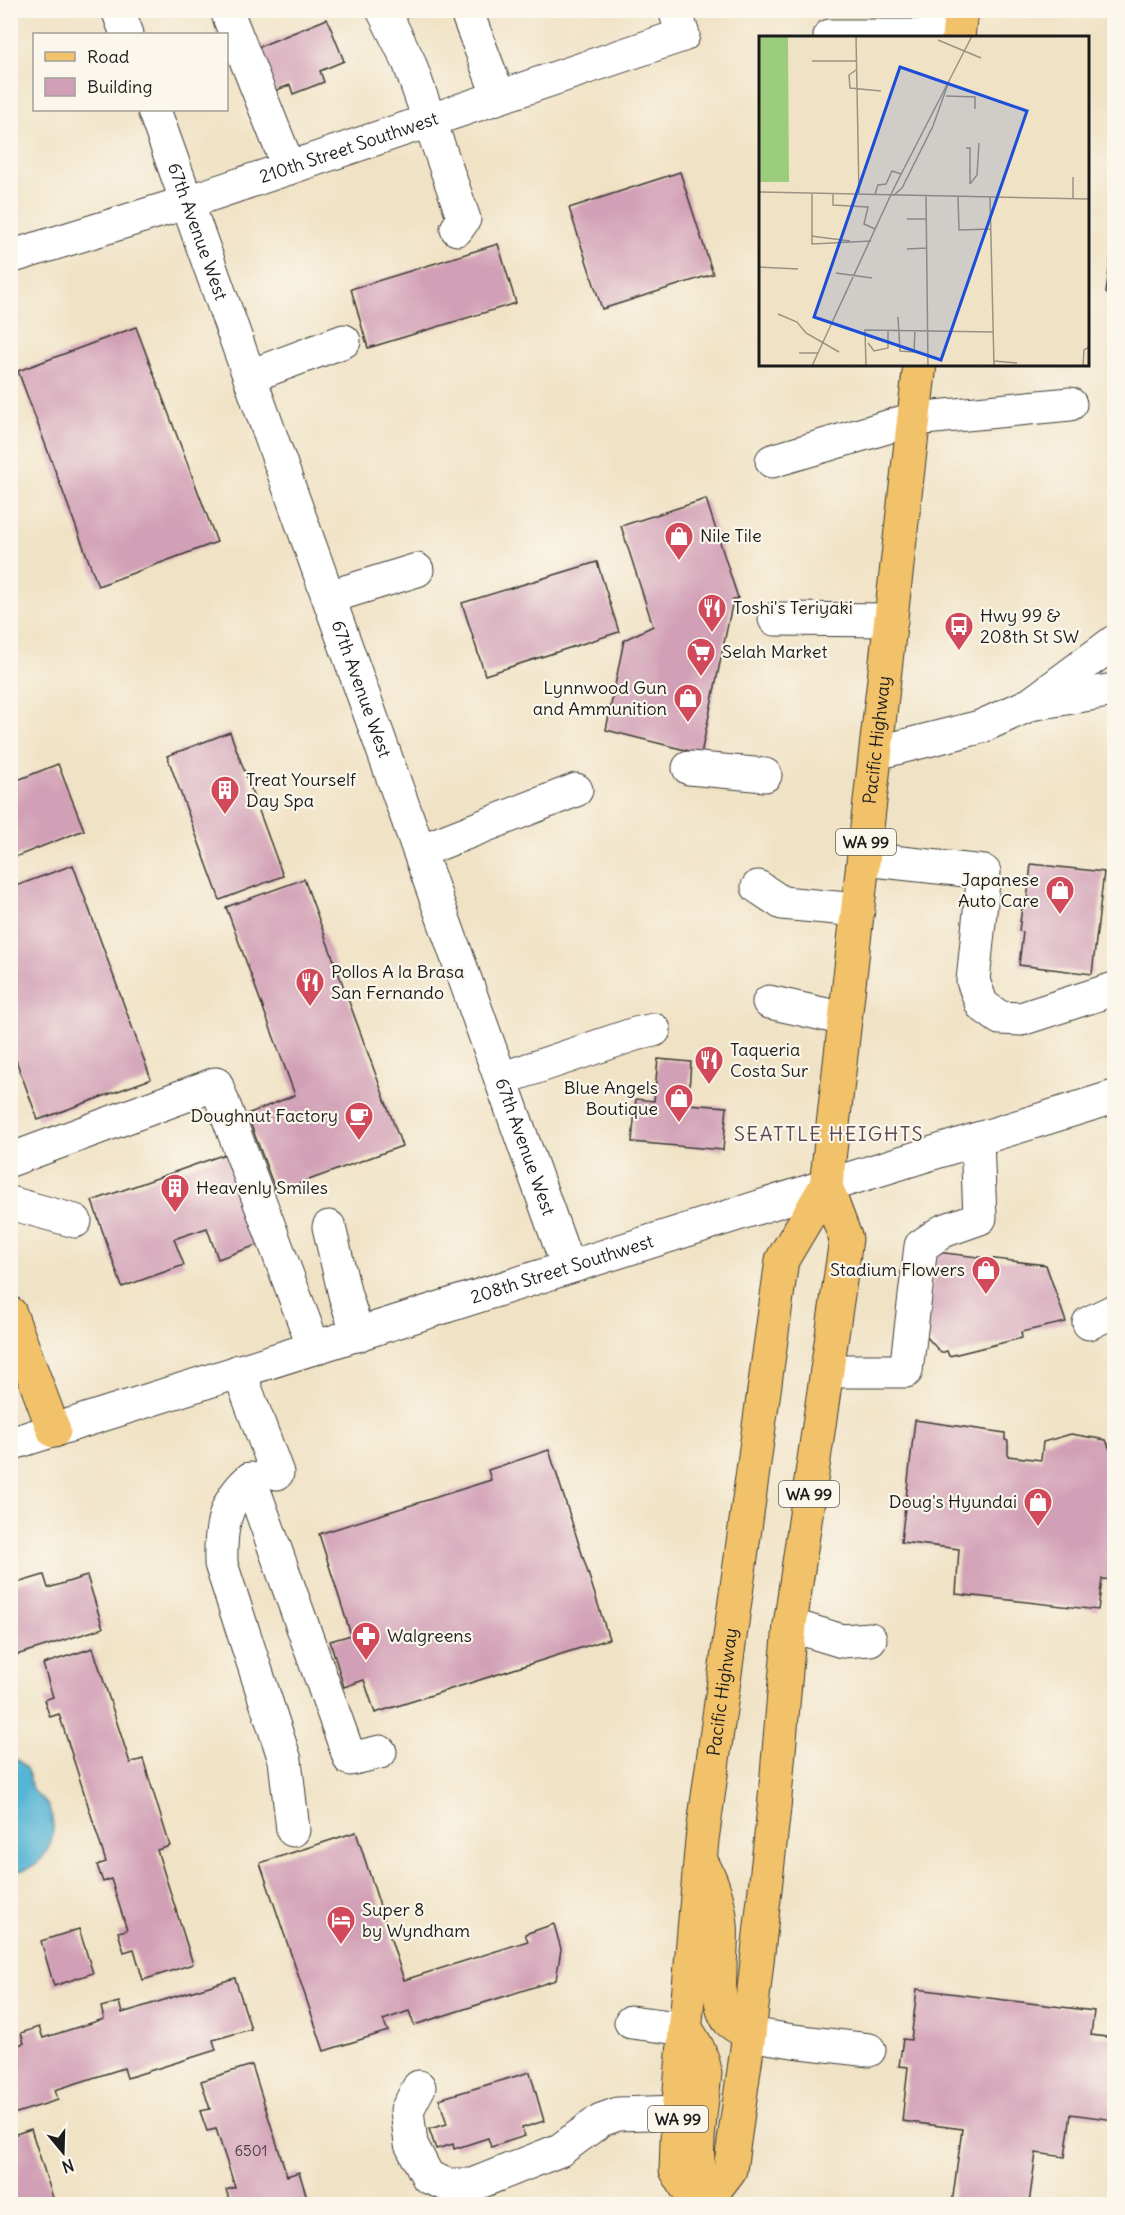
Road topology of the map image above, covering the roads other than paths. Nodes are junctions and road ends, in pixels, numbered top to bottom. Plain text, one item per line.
1 (118, 10) edge
2 (231, 10) edge
3 (382, 10) edge
4 (466, 10) edge
5 (654, 10) edge
6 (959, 28) edge
7 (674, 29) edge
8 (127, 33) edge
9 (830, 36) dead end
10 (499, 97) junction
11 (154, 111) edge
12 (430, 121) junction
13 (289, 168) junction
14 (188, 202) junction
15 (457, 229) dead end
16 (10, 257) edge
17 (344, 341) dead end
18 (920, 366) edge
19 (250, 375) junction
20 (1070, 404) dead end
21 (914, 419) junction
22 (772, 461) dead end
23 (417, 570) dead end
24 (329, 597) junction
25 (775, 620) dead end
26 (891, 620) junction
27 (1114, 642) edge
28 (1114, 690) edge
29 (1031, 704) junction
30 (876, 753) junction
31 (689, 768) dead end
32 (765, 775) dead end
33 (576, 790) dead end
34 (420, 851) junction
35 (864, 859) junction
36 (758, 887) dead end
37 (858, 910) junction
38 (1114, 989) edge
39 (769, 1002) dead end
40 (845, 1019) junction
41 (654, 1030) dead end
42 (501, 1079) junction
43 (1112, 1106) edge
44 (977, 1139) junction
45 (10, 1160) edge
46 (826, 1186) junction
47 (10, 1203) edge
48 (75, 1221) dead end
49 (329, 1227) dead end
50 (568, 1267) junction
51 (10, 1312) edge
52 (358, 1335) junction
53 (314, 1348) junction
54 (239, 1371) junction
55 (827, 1371) junction
56 (54, 1431) junction
57 (10, 1444) edge
58 (277, 1473) dead end
59 (790, 1625) junction
60 (870, 1639) dead end
61 (380, 1752) dead end
62 (293, 1830) dead end
63 (701, 1861) junction
64 (631, 2022) dead end
65 (686, 2029) junction
66 (749, 2034) junction
67 (869, 2050) dead end
68 (419, 2087) dead end
69 (678, 2112) junction
70 (702, 2204) edge

1 - 8 street
2 - 13 street
3 - 12 street
4 - 10 street
5 - 7 street
6 - 9 street
7 - 10 street, 210th Street Southwest
10 - 12 street, 210th Street Southwest
11 - 14 street, 67th Avenue West
12 - 13 street, 210th Street Southwest
12 - 15 street
13 - 14 street, 210th Street Southwest
14 - 16 street, 210th Street Southwest
14 - 19 street, 67th Avenue West
17 - 19 street
18 - 21 main road, Pacific Highway / WA 99
19 - 24 street, 67th Avenue West
20 - 21 street
21 - 22 street
21 - 26 main road, Pacific Highway / WA 99
23 - 24 street
24 - 34 street, 67th Avenue West
25 - 26 street
26 - 30 main road, Pacific Highway / WA 99
27 - 29 street
28 - 29 street
29 - 30 street
30 - 35 main road, Pacific Highway / WA 99
31 - 32 street
33 - 34 street
34 - 42 street, 67th Avenue West
35 - 37 main road, Pacific Highway / WA 99
35 - 38 street
36 - 37 street
37 - 40 main road, Pacific Highway / WA 99
39 - 40 street
40 - 46 main road, Pacific Highway / WA 99
41 - 42 street
42 - 50 street, 67th Avenue West
43 - 44 street, 208th Street Southwest
44 - 46 street, 208th Street Southwest
44 - 55 street
45 - 53 street
46 - 50 street, 208th Street Southwest
46 - 55 main road, Pacific Highway / WA 99
46 - 63 main road, Pacific Highway / WA 99
47 - 48 street
49 - 52 street
50 - 52 street, 208th Street Southwest
51 - 56 main road
52 - 53 street, 208th Street Southwest
53 - 54 street, 208th Street Southwest
54 - 56 street, 208th Street Southwest
54 - 58 street
55 - 59 main road, Pacific Highway / WA 99
56 - 57 street, 208th Street Southwest
59 - 60 street
59 - 66 main road, Pacific Highway / WA 99
61 - 62 street
63 - 65 main road, Pacific Highway / WA 99
63 - 66 main road
64 - 65 street
65 - 69 main road, Pacific Highway / WA 99
65 - 70 main road
66 - 67 street
66 - 70 main road, Pacific Highway / WA 99
68 - 69 street
69 - 70 main road, Pacific Highway / WA 99

